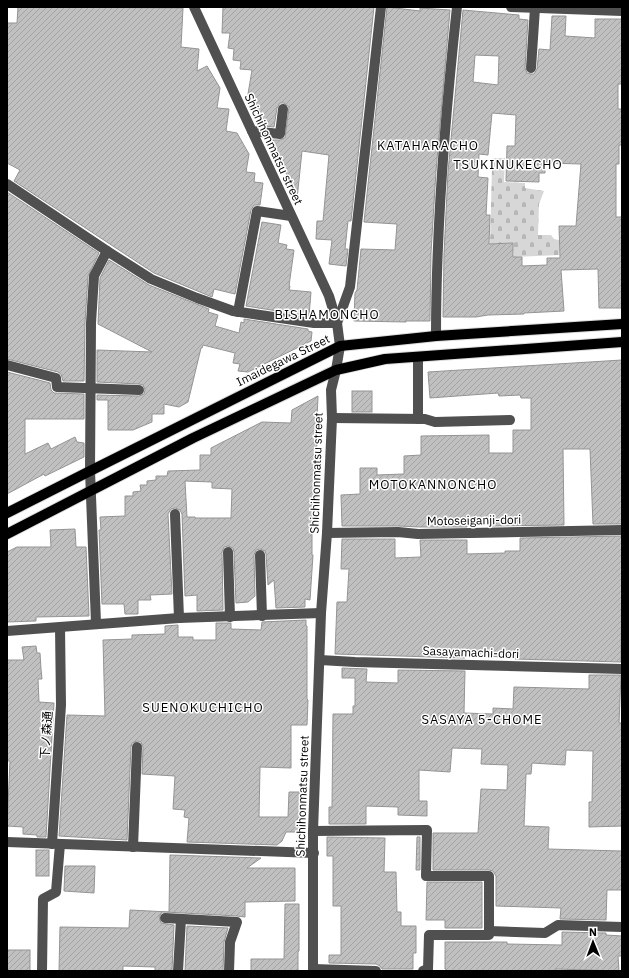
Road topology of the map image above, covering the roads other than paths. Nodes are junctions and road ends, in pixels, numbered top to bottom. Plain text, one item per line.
1 (194, 7) edge
2 (381, 7) edge
3 (456, 7) edge
4 (511, 7) edge
5 (535, 8) junction
6 (572, 8) edge
7 (622, 11) edge
8 (531, 68) dead end
9 (283, 109) dead end
10 (252, 131) junction
11 (7, 184) edge
12 (291, 216) junction
13 (107, 251) junction
14 (238, 312) junction
15 (336, 323) junction
16 (622, 324) edge
17 (436, 336) junction
18 (622, 342) edge
19 (340, 346) junction
20 (418, 357) junction
21 (7, 366) edge
22 (336, 370) junction
23 (90, 389) junction
24 (139, 390) dead end
25 (332, 418) junction
26 (418, 419) junction
27 (510, 420) dead end
28 (90, 471) junction
29 (90, 491) junction
30 (7, 513) edge
31 (174, 514) dead end
32 (622, 530) edge
33 (327, 533) junction
34 (7, 534) edge
35 (228, 552) dead end
36 (260, 555) dead end
37 (321, 613) junction
38 (262, 616) junction
39 (230, 617) junction
40 (180, 618) junction
41 (96, 623) junction
42 (60, 627) junction
43 (7, 632) edge
44 (320, 660) junction
45 (622, 669) edge
46 (137, 747) dead end
47 (314, 831) junction
48 (7, 842) edge
49 (56, 844) junction
50 (132, 847) junction
51 (314, 853) junction
52 (165, 918) dead end
53 (181, 919) junction
54 (622, 927) edge
55 (489, 931) junction
56 (313, 970) edge
57 (42, 971) edge
58 (178, 971) edge
59 (229, 971) edge
60 (376, 971) edge
61 (423, 971) edge

1 - 10 street, Shichihonmatsu street
2 - 15 street
3 - 17 street
4 - 5 street
5 - 6 street
5 - 8 street
6 - 7 street
9 - 10 street
10 - 12 street, Shichihonmatsu street
11 - 13 street
12 - 14 street
12 - 15 street, Shichihonmatsu street
13 - 14 street
13 - 23 street
14 - 15 street
15 - 19 street, Shichihonmatsu street
16 - 17 main road, Imaidegawa Street
17 - 19 main road, Imaidegawa Street
18 - 20 main road
19 - 22 street, Shichihonmatsu street
19 - 28 main road, Imaidegawa Street
20 - 22 main road
20 - 26 street
21 - 23 street
22 - 25 street, Shichihonmatsu street
22 - 29 main road
23 - 24 street
23 - 28 street
25 - 26 street
25 - 33 street, Shichihonmatsu street
26 - 27 street
28 - 29 street
28 - 30 main road, Imaidegawa Street
29 - 34 main road
29 - 41 street
31 - 40 street
32 - 33 street, Motoseiganji-dori
33 - 37 street, Shichihonmatsu street
35 - 39 street
36 - 38 street
37 - 38 street
37 - 44 street, Shichihonmatsu street
38 - 39 street
39 - 40 street
40 - 41 street
41 - 42 street
42 - 43 street
42 - 49 street, 下ノ森通
44 - 45 street, Sasayamachi-dori
44 - 47 street, Shichihonmatsu street
46 - 50 street
47 - 51 street, Shichihonmatsu street
47 - 55 street
48 - 49 street
49 - 50 street
49 - 57 street, 下ノ森通
50 - 51 street
51 - 56 street, Shichihonmatsu street
52 - 53 street
53 - 58 street
53 - 59 street
54 - 55 street
55 - 61 street
56 - 60 street

